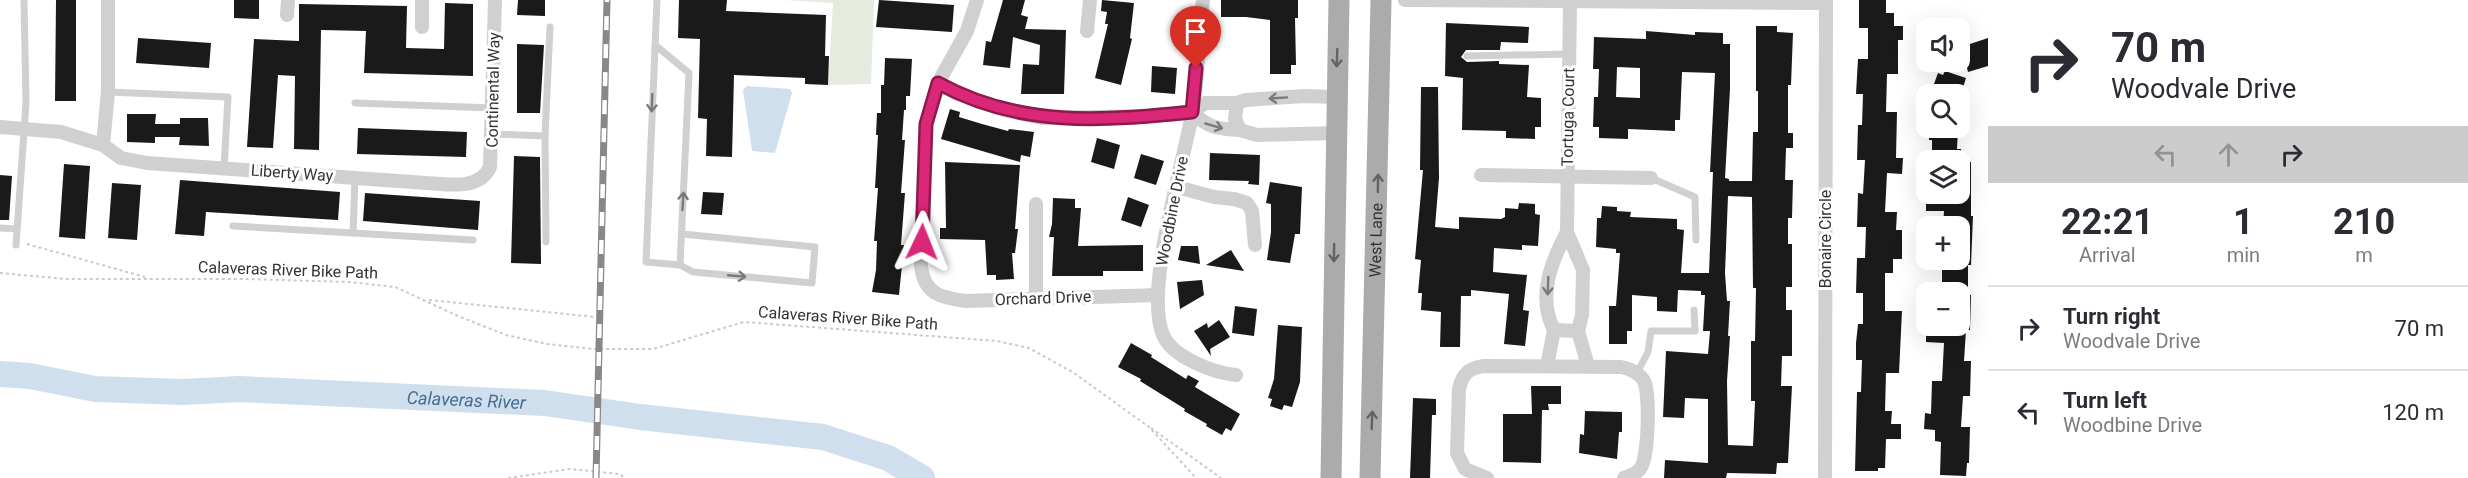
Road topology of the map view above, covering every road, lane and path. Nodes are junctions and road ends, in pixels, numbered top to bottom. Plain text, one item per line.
1 (24, 0) edge
2 (108, 0) edge
3 (288, 0) edge
4 (422, 0) edge
5 (495, 0) edge
6 (657, 0) edge
7 (977, 0) edge
8 (1090, 0) edge
9 (1203, 0) edge
10 (1339, 0) edge
11 (1382, 0) edge
12 (1405, 0) edge
13 (1648, 1) edge
14 (1570, 2) junction
15 (1826, 2) edge
16 (287, 15) dead end
17 (422, 27) dead end
18 (550, 27) dead end
19 (1087, 31) dead end
20 (655, 45) junction
21 (1569, 54) junction
22 (1467, 56) dead end
23 (938, 83) junction
24 (108, 92) junction
25 (1336, 97) junction
26 (355, 103) dead end
27 (1237, 103) junction
28 (492, 108) junction
29 (1192, 112) junction
30 (0, 127) edge
31 (23, 128) junction
32 (1240, 130) junction
33 (1335, 133) junction
34 (492, 134) junction
35 (545, 136) junction
36 (103, 145) junction
37 (224, 169) junction
38 (1481, 174) dead end
39 (1567, 176) junction
40 (355, 178) junction
41 (484, 178) joint
42 (1652, 178) joint
43 (1177, 187) junction
44 (1036, 204) dead end
45 (233, 226) dead end
46 (0, 228) edge
47 (17, 229) junction
48 (1567, 232) junction
49 (353, 233) junction
50 (682, 234) junction
51 (473, 240) dead end
52 (1696, 240) dead end
53 (546, 242) dead end
54 (16, 245) joint
55 (1255, 245) dead end
56 (681, 265) junction
57 (0, 273) edge
58 (149, 278) junction
59 (1158, 296) junction
60 (1036, 299) junction
61 (426, 300) junction
62 (1694, 310) dead end
63 (596, 317) dead end
64 (1554, 330) junction
65 (1578, 331) junction
66 (1547, 366) junction
67 (1588, 366) junction
68 (1637, 373) junction
69 (1236, 375) dead end
70 (1149, 427) junction
71 (508, 478) edge
72 (625, 478) edge
73 (1196, 478) edge
74 (1221, 478) edge
75 (1331, 478) edge
76 (1370, 478) edge
77 (1487, 478) edge
78 (1624, 478) edge
79 (1825, 478) edge

1 - 31 lane
2 - 24 street
3 - 16 street
4 - 17 street
5 - 28 street, Continental Way
6 - 20 lane
7 - 23 street
8 - 19 street
9 - 29 street, Woodbine Drive
10 -> 25 main road
76 -> 11 main road, West Lane
12 - 14 street
13 - 14 street
13 - 15 street
14 - 21 street, Tortuga Court
15 - 79 street, Bonaire Circle
18 - 35 lane
50 -> 20 lane
20 -> 56 lane
21 - 22 lane
21 - 39 street, Tortuga Court
23 - 29 street
23 - 60 street, Orchard Drive
24 - 36 street
24 - 37 lane
25 -> 27 street
25 - 33 main road
26 - 28 lane
27 - 29 street
27 - 32 street
28 - 34 street, Continental Way
29 -> 32 street
29 - 43 street, Woodbine Drive
30 - 31 street, Liberty Way
31 - 36 street, Liberty Way
31 - 47 lane
32 - 33 street
33 -> 75 main road
34 - 35 lane
34 - 41 street, Continental Way
35 - 53 lane
36 - 37 street, Liberty Way
37 - 40 street, Liberty Way
38 - 39 street
39 - 42 street
39 - 48 street, Tortuga Court
40 - 41 street, Liberty Way
40 - 49 lane
42 - 52 lane
43 - 55 street
43 - 59 street, Woodbine Drive
44 - 60 street
45 - 49 lane
46 - 47 lane
47 - 54 lane
48 -> 64 street, Tortuga Court
48 - 65 street, Tortuga Court
49 - 51 lane
50 - 56 lane
56 -> 50 lane
54 - 58 path
57 - 58 path, Calaveras River Bike Path
58 - 61 path, Calaveras River Bike Path
59 - 60 street, Orchard Drive
59 - 69 street, Woodbine Drive
61 - 63 path
61 - 70 path, Calaveras River Bike Path
62 - 68 lane
64 - 65 street
64 - 66 street
65 - 67 street
66 - 67 street
66 - 77 street
67 - 68 street
68 - 78 street
70 - 73 path, Calaveras River Bike Path
70 - 74 path
71 - 72 path

